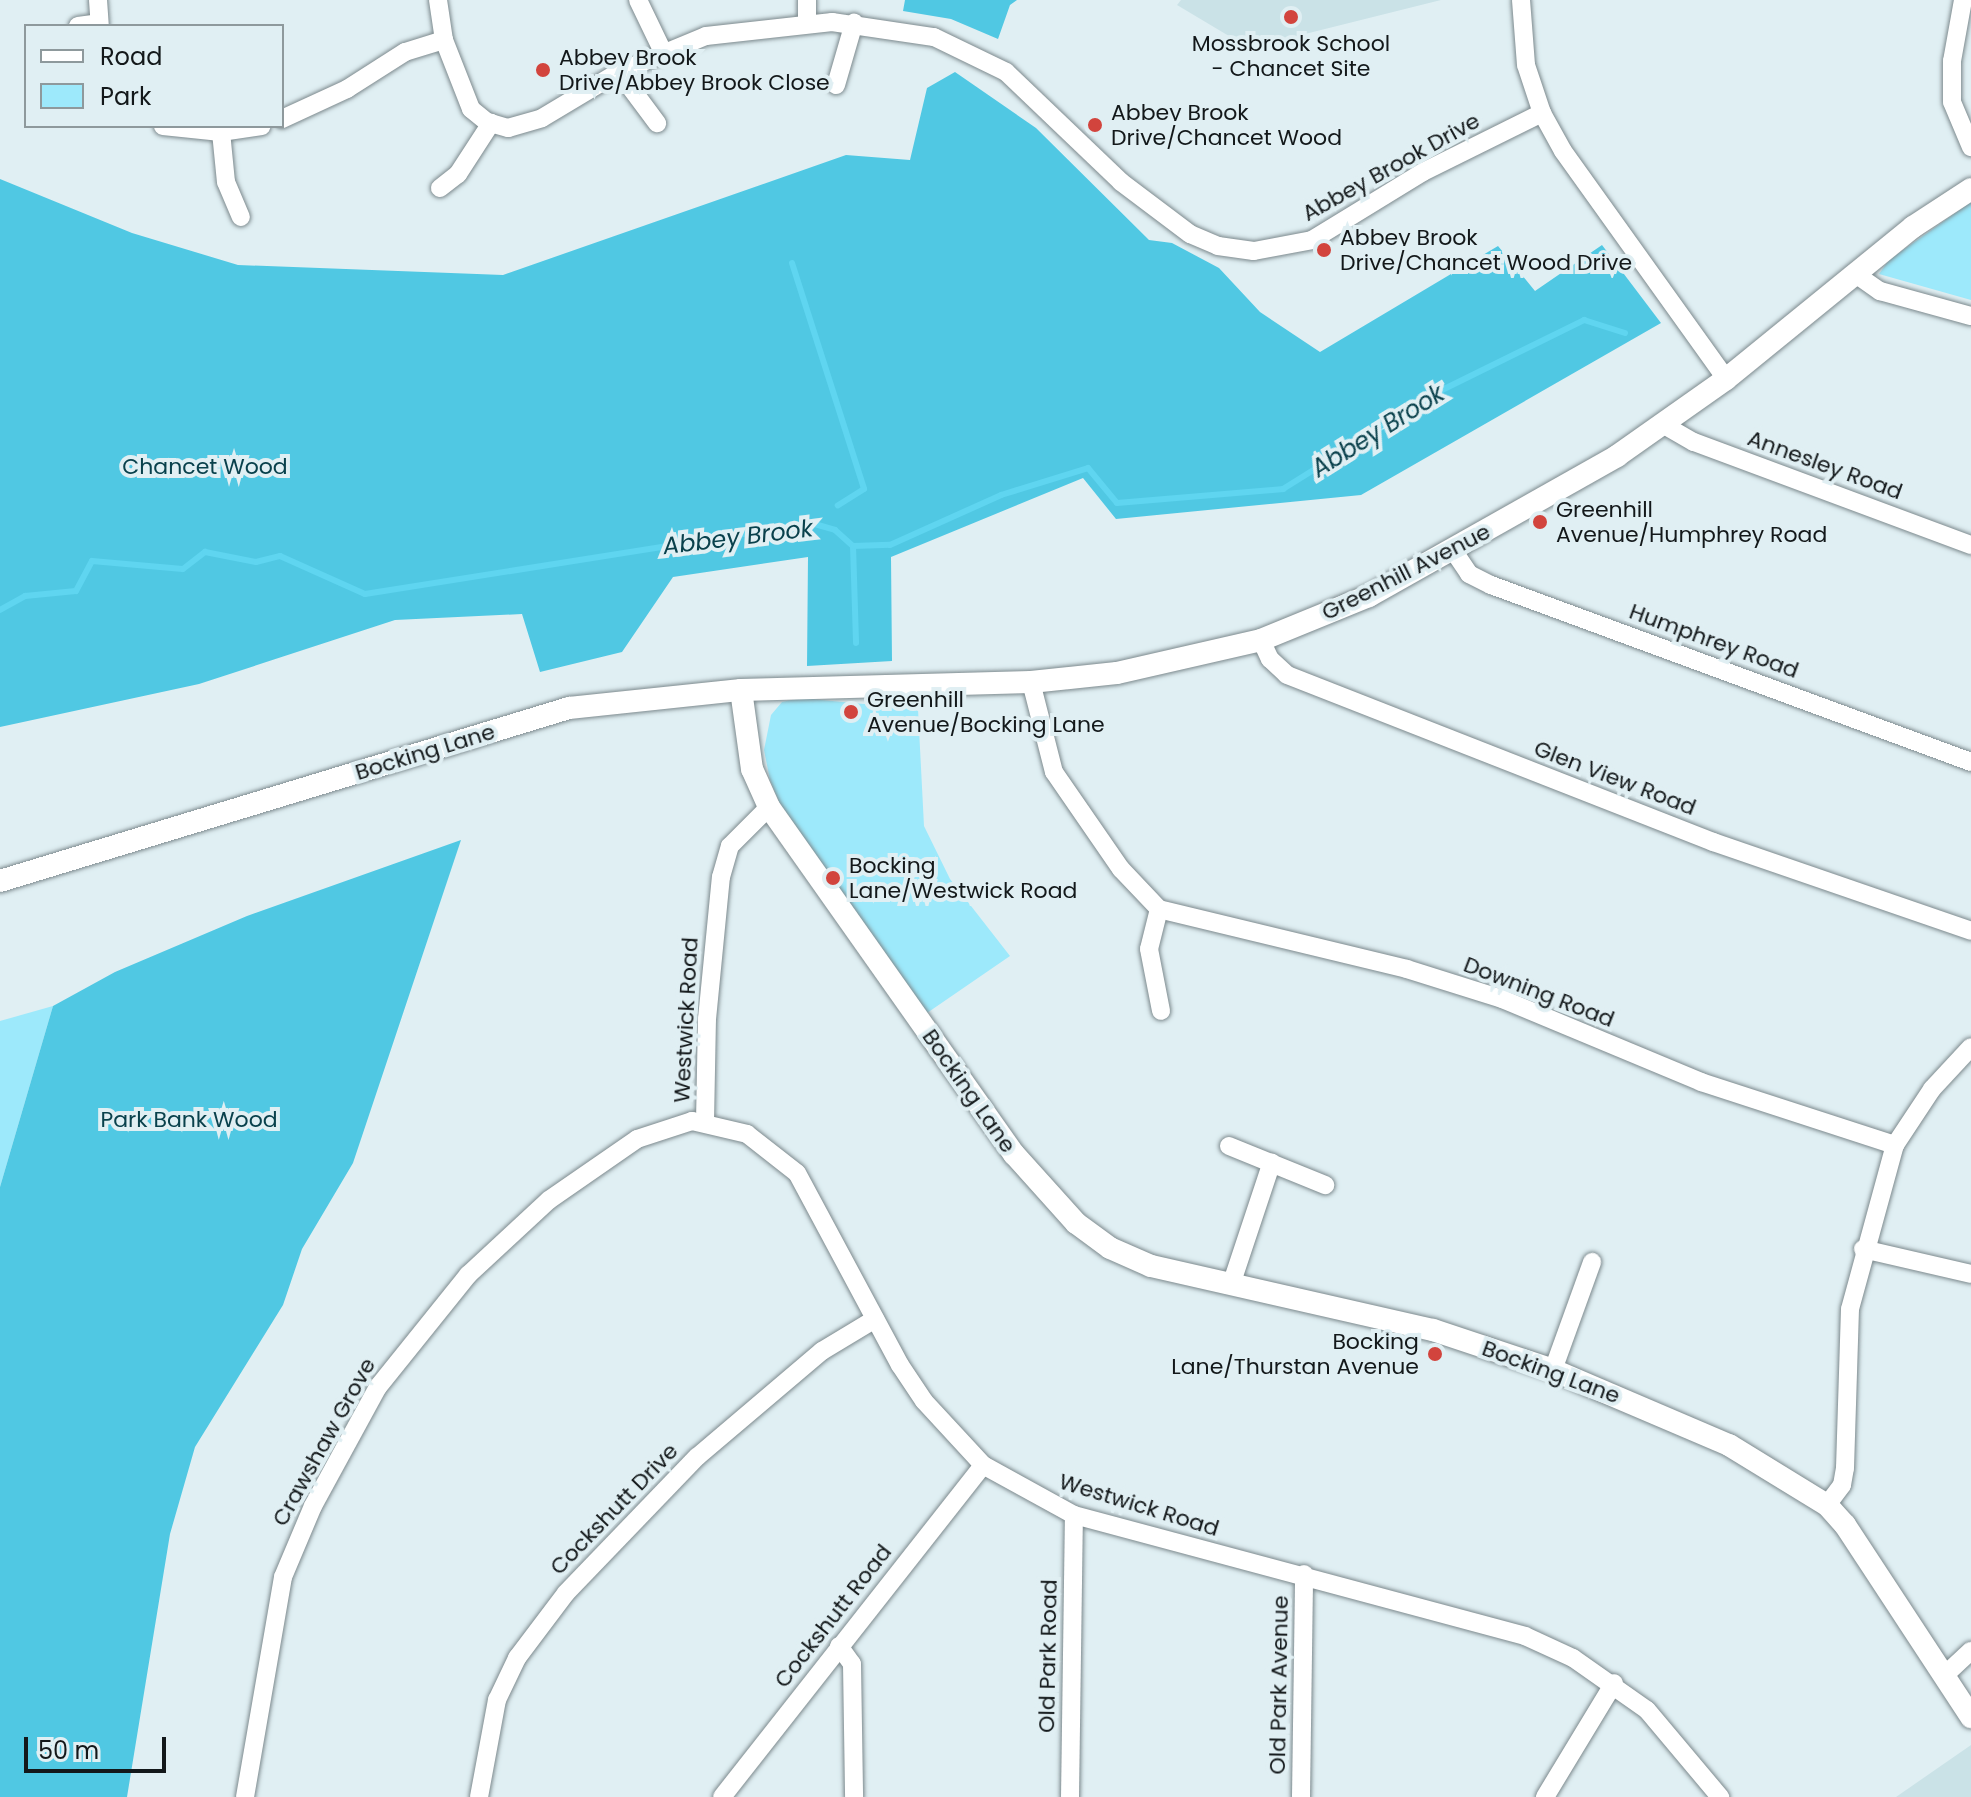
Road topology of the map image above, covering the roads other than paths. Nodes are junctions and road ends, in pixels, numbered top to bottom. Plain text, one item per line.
1 (98, 0) edge
2 (438, 0) edge
3 (638, 0) edge
4 (807, 0) edge
5 (1521, 0) edge
6 (1963, 0) edge
7 (807, 23) junction
8 (854, 23) junction
9 (100, 24) edge
10 (444, 40) junction
11 (663, 52) junction
12 (619, 72) junction
13 (836, 85) dead end
14 (1542, 113) junction
15 (284, 118) edge
16 (491, 123) junction
17 (657, 123) dead end
18 (182, 128) edge
19 (248, 128) edge
20 (221, 132) junction
21 (1971, 147) edge
22 (440, 188) dead end
23 (1971, 189) edge
24 (241, 217) dead end
25 (1854, 273) junction
26 (1971, 316) edge
27 (1726, 379) junction
28 (1664, 425) junction
29 (1971, 545) edge
30 (1453, 550) junction
31 (1261, 640) junction
32 (1031, 682) junction
33 (741, 690) junction
34 (1971, 762) edge
35 (769, 807) junction
36 (0, 881) edge
37 (1159, 909) junction
38 (1971, 931) edge
39 (1161, 1011) dead end
40 (1971, 1047) edge
41 (705, 1122) junction
42 (1895, 1145) junction
43 (1229, 1146) dead end
44 (1272, 1162) junction
45 (1325, 1185) dead end
46 (1863, 1249) junction
47 (1592, 1262) dead end
48 (1971, 1274) edge
49 (1232, 1282) junction
50 (875, 1319) junction
51 (1553, 1370) junction
52 (983, 1465) junction
53 (1827, 1505) junction
54 (1074, 1515) junction
55 (1304, 1574) junction
56 (839, 1646) junction
57 (1971, 1651) edge
58 (1946, 1674) junction
59 (1614, 1683) junction
60 (1971, 1717) edge
61 (245, 1797) edge
62 (479, 1797) edge
63 (722, 1797) edge
64 (854, 1797) edge
65 (1070, 1797) edge
66 (1301, 1797) edge
67 (1545, 1797) edge
68 (1720, 1797) edge

1 - 9 street
2 - 10 street
3 - 11 street
4 - 7 street
5 - 14 street
6 - 21 street
7 - 8 street, Abbey Brook Drive
7 - 11 street, Abbey Brook Drive
8 - 13 street
8 - 14 street, Abbey Brook Drive
10 - 15 street
10 - 16 street
11 - 12 street, Abbey Brook Drive
12 - 16 street, Abbey Brook Drive
12 - 17 street
14 - 27 street
16 - 22 street
18 - 20 street
19 - 20 street
20 - 24 street
23 - 25 street, Greenhill Avenue
25 - 26 street
25 - 27 street, Greenhill Avenue
27 - 28 street, Greenhill Avenue
28 - 29 street, Annesley Road
28 - 30 street, Greenhill Avenue
30 - 31 street, Greenhill Avenue
30 - 34 street, Humphrey Road
31 - 32 street, Greenhill Avenue
31 - 38 street, Glen View Road
32 - 33 street, Greenhill Avenue
32 - 37 street
33 - 35 street, Bocking Lane
33 - 36 street, Bocking Lane
35 - 41 street, Westwick Road
35 - 49 street, Bocking Lane
37 - 39 street
37 - 42 street, Downing Road
40 - 42 street
41 - 50 street, Westwick Road
41 - 61 street, Crawshaw Grove
42 - 46 street
43 - 44 street
44 - 45 street
44 - 49 street
46 - 48 street
46 - 53 street
47 - 51 street
49 - 51 street, Bocking Lane
50 - 52 street, Westwick Road
50 - 62 street, Cockshutt Drive
51 - 53 street, Bocking Lane
52 - 54 street, Westwick Road
52 - 56 street, Cockshutt Road
53 - 58 street, Bocking Lane
54 - 55 street, Westwick Road
54 - 65 street, Old Park Road
55 - 59 street, Westwick Road
55 - 66 street, Old Park Avenue
56 - 63 street, Cockshutt Road
56 - 64 street
57 - 58 street
58 - 60 street, Bocking Lane
59 - 67 street
59 - 68 street, Westwick Road

